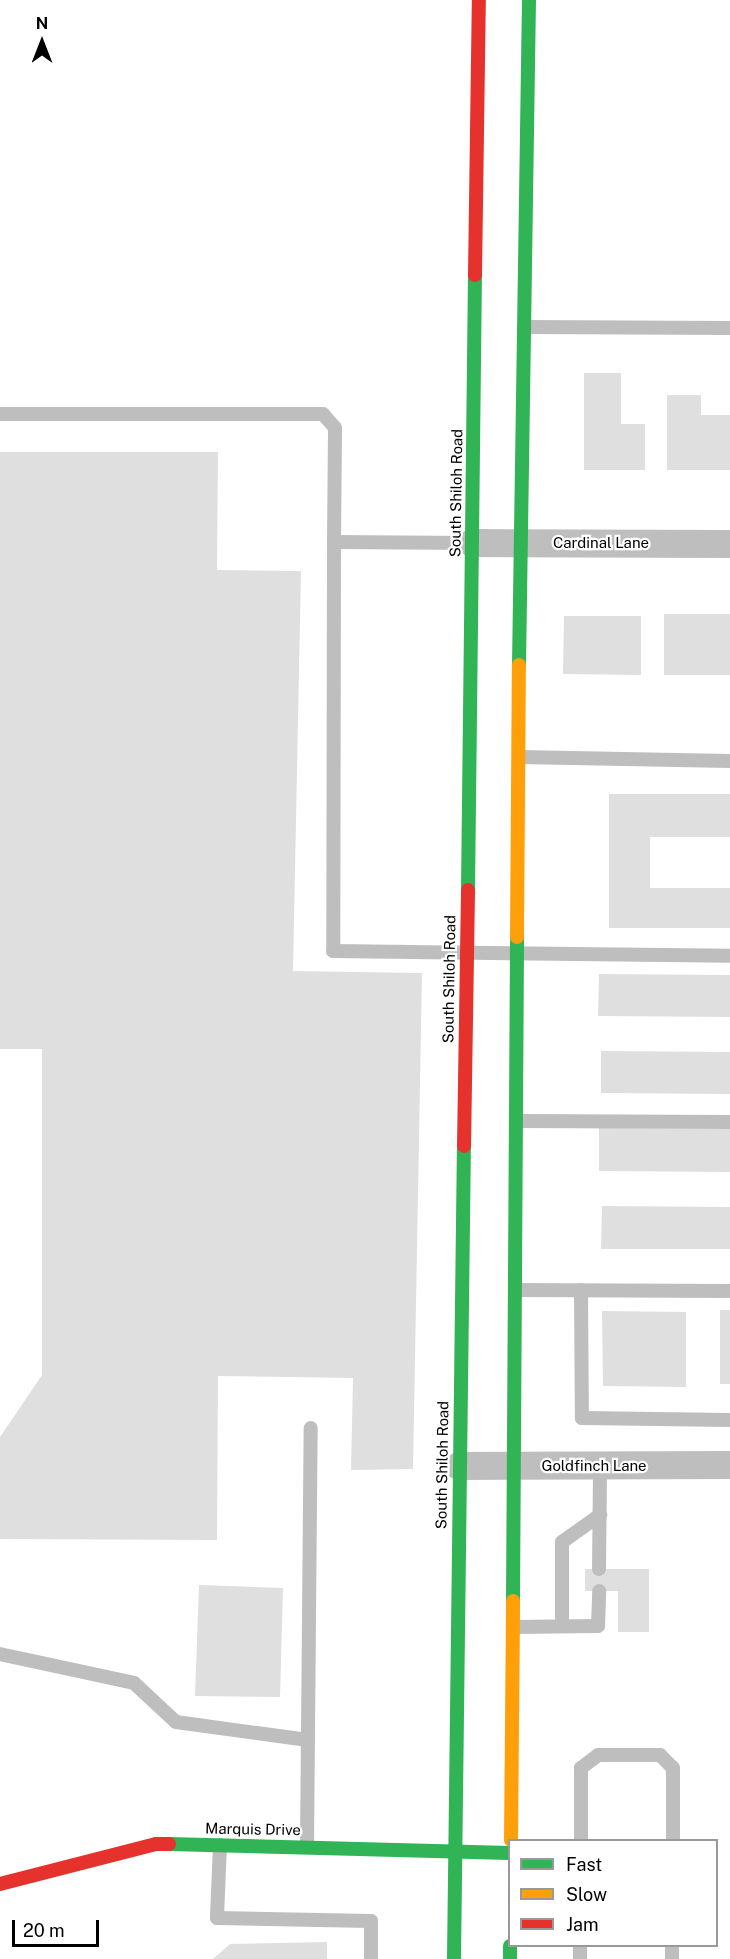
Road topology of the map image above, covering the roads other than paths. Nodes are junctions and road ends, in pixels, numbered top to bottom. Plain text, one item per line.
1 (480, 0) edge
2 (529, 0) edge
3 (524, 327) junction
4 (730, 328) edge
5 (0, 414) edge
6 (334, 542) junction
7 (472, 543) junction
8 (520, 543) junction
9 (730, 544) edge
10 (519, 757) junction
11 (730, 761) edge
12 (466, 953) junction
13 (518, 953) junction
14 (730, 956) edge
15 (518, 1121) junction
16 (730, 1122) edge
17 (516, 1290) junction
18 (581, 1290) junction
19 (730, 1291) edge
20 (730, 1419) edge
21 (311, 1428) dead end
22 (730, 1465) edge
23 (515, 1466) junction
24 (459, 1467) junction
25 (600, 1467) junction
26 (600, 1515) junction
27 (599, 1569) dead end
28 (599, 1590) dead end
29 (562, 1626) junction
30 (513, 1627) junction
31 (0, 1654) edge
32 (308, 1740) junction
33 (511, 1839) edge
34 (581, 1839) edge
35 (673, 1839) edge
36 (220, 1845) junction
37 (307, 1847) junction
38 (455, 1853) junction
39 (508, 1853) edge
40 (0, 1884) edge
41 (371, 1959) edge
42 (454, 1959) edge

1 - 7 main road, South Shiloh Road
2 - 3 main road
3 - 4 lane
3 - 8 main road
5 - 6 lane
6 - 7 lane
6 - 12 lane
7 - 8 street, Cardinal Lane
7 - 12 main road, South Shiloh Road
8 - 9 street, Cardinal Lane
8 - 10 main road
10 - 11 lane
10 - 13 main road
12 - 13 lane
12 - 24 main road, South Shiloh Road
13 - 14 lane
13 - 15 main road
15 - 16 lane
15 - 17 main road
17 - 18 lane
17 - 23 main road
18 - 19 lane
18 - 20 lane
21 - 32 lane
22 - 25 street, Goldfinch Lane
23 - 24 street, Goldfinch Lane
23 - 25 street, Goldfinch Lane
23 - 30 main road
24 - 38 main road, South Shiloh Road
25 - 26 lane
26 - 27 lane
26 - 29 lane
28 - 29 lane
29 - 30 lane
30 - 33 main road
31 - 32 lane
32 - 37 lane
34 - 35 lane
36 - 37 main road, Marquis Drive
36 - 40 main road, Marquis Drive
36 - 41 lane
37 - 38 main road, Marquis Drive
38 - 39 main road, Marquis Drive
38 - 42 main road, South Shiloh Road

